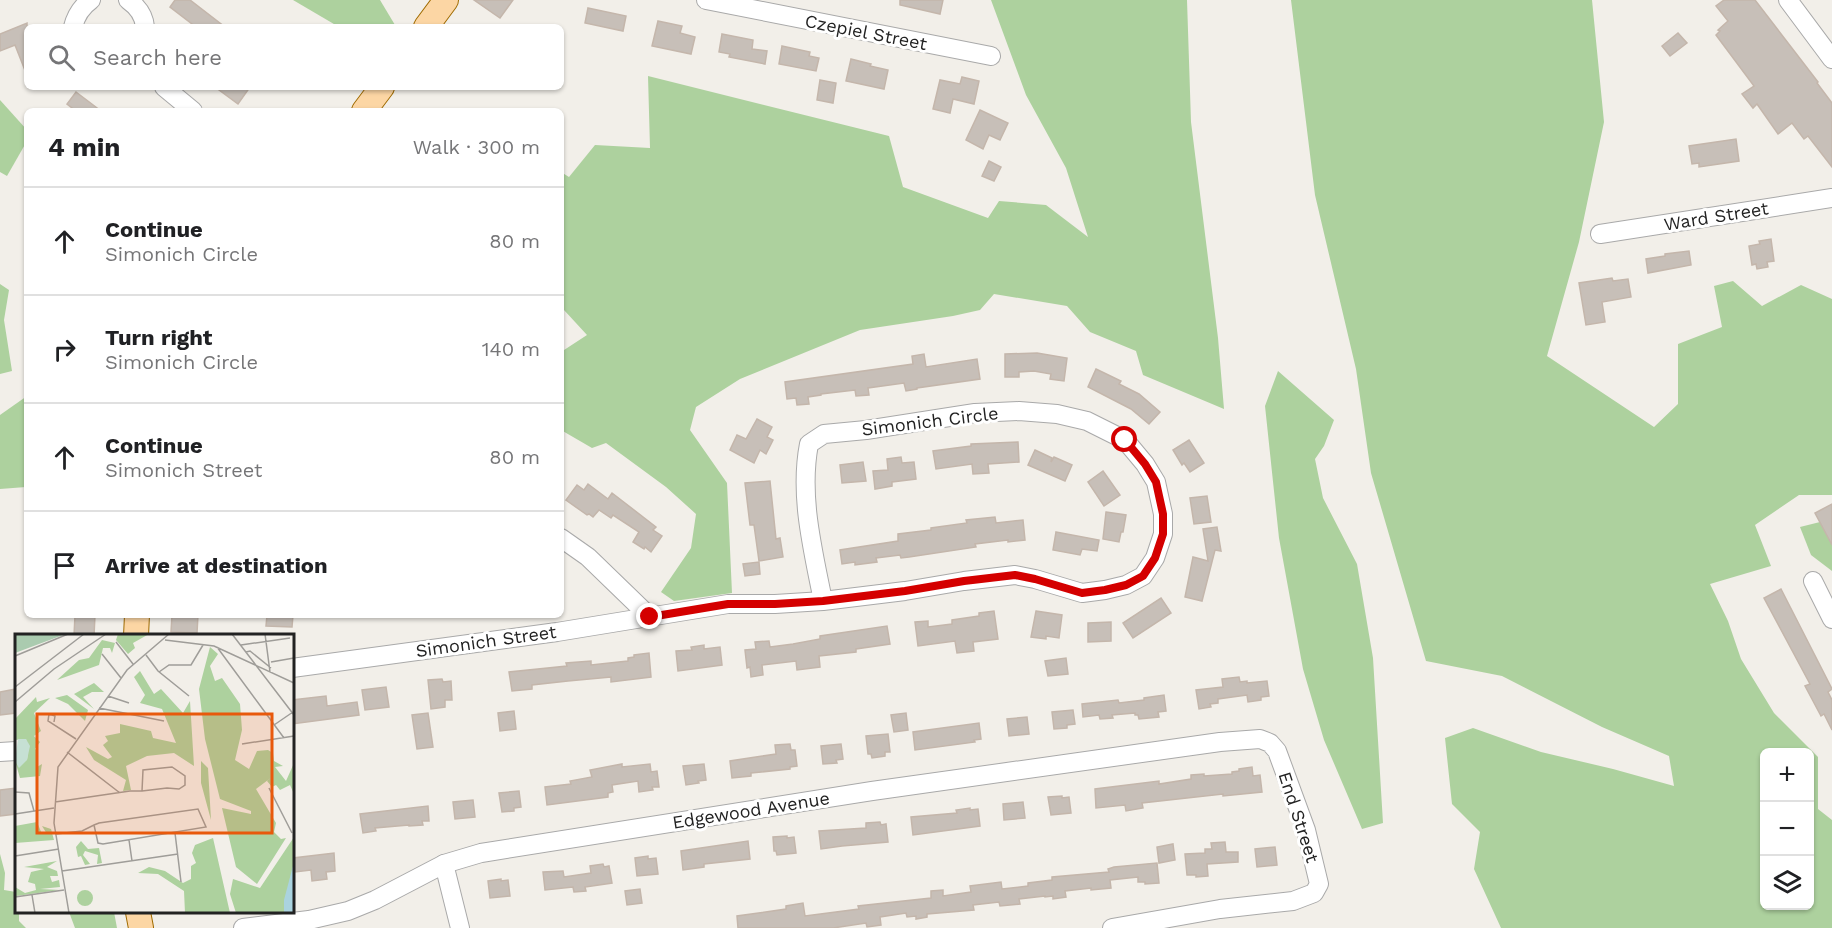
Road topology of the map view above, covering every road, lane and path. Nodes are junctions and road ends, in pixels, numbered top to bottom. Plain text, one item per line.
1 (91, 0) edge
2 (128, 0) edge
3 (447, 0) edge
4 (706, 0) edge
5 (1788, 0) edge
6 (75, 24) edge
7 (144, 24) edge
8 (428, 24) edge
9 (991, 56) dead end
10 (1832, 59) edge
11 (168, 90) edge
12 (380, 90) edge
13 (189, 108) edge
14 (366, 108) edge
15 (1832, 198) edge
16 (1600, 234) dead end
17 (564, 540) edge
18 (1813, 581) dead end
19 (823, 601) junction
20 (650, 617) junction
21 (136, 618) edge
22 (1832, 619) edge
23 (136, 634) edge
24 (294, 668) edge
25 (1270, 743) joint
26 (15, 750) edge
27 (0, 752) edge
28 (444, 864) junction
29 (138, 913) edge
30 (141, 928) edge
31 (243, 928) edge
32 (460, 928) edge
33 (1112, 928) edge

1 - 6 street
2 - 7 street
3 - 8 main road
4 - 9 street, Czepiel Street
5 - 10 street
11 - 13 street
12 - 14 main road
15 - 16 street, Ward Street
17 - 20 street
18 - 22 street
19 - 19 street, Simonich Circle
19 - 20 street, Simonich Street
20 - 24 street, Simonich Street
21 - 23 main road
25 - 28 street, Edgewood Avenue
25 - 33 street, End Street
26 - 27 street
28 - 31 street, Edgewood Avenue
28 - 32 street
29 - 30 main road

